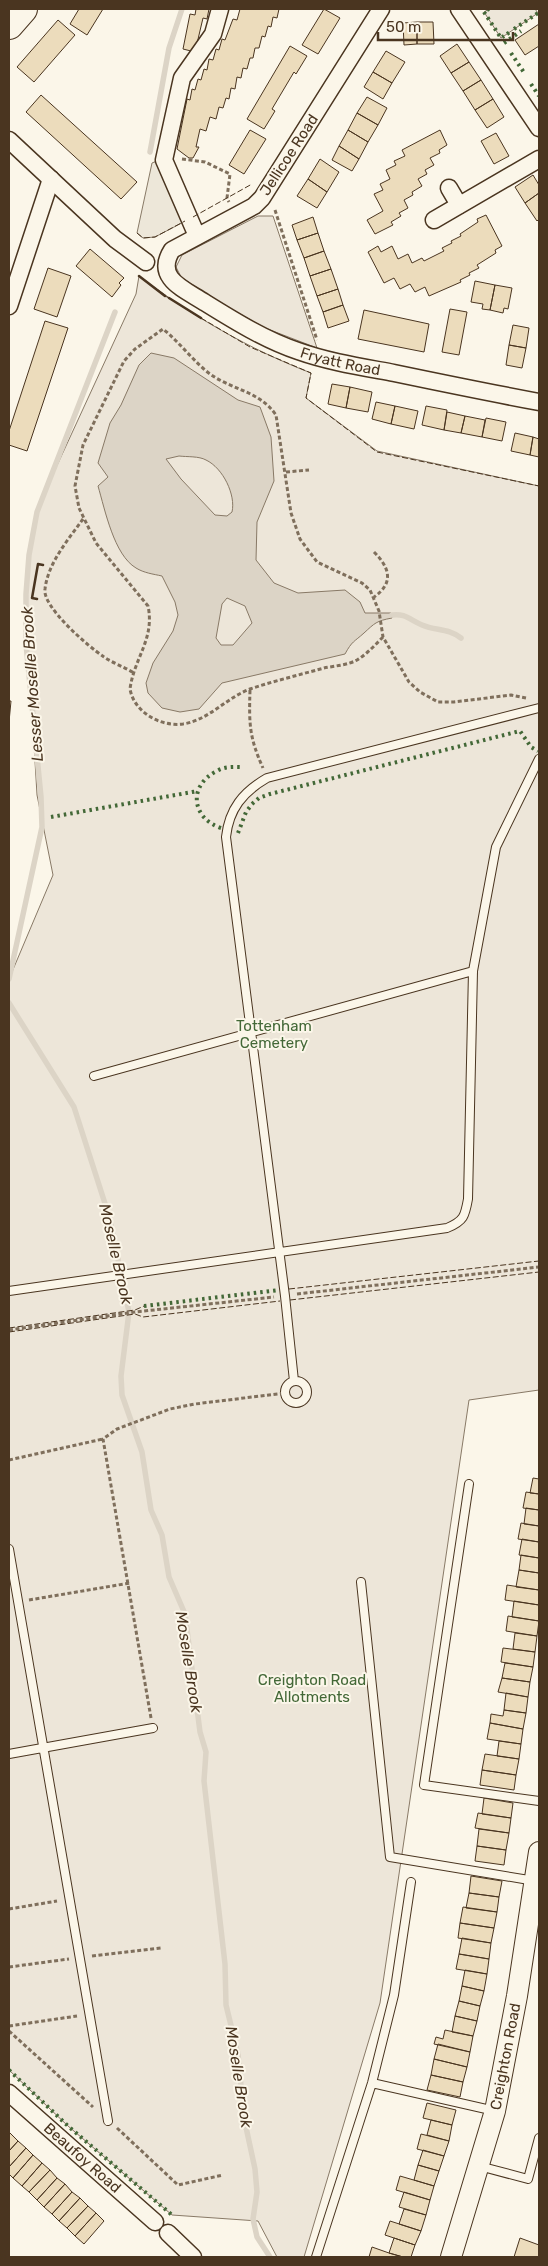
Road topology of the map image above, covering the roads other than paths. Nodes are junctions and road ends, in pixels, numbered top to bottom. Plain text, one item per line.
1 (23, 9) edge
2 (220, 9) edge
3 (381, 9) edge
4 (459, 9) edge
5 (9, 25) edge
6 (539, 128) edge
7 (9, 140) edge
8 (539, 159) edge
9 (51, 178) junction
10 (449, 188) dead end
11 (458, 206) junction
12 (434, 220) dead end
13 (197, 236) junction
14 (146, 262) dead end
15 (166, 266) joint
16 (9, 306) edge
17 (539, 402) edge
18 (539, 708) edge
19 (539, 759) edge
20 (473, 971) junction
21 (251, 1032) junction
22 (94, 1076) dead end
23 (279, 1253) junction
24 (9, 1291) edge
25 (294, 1381) junction
26 (469, 1484) dead end
27 (9, 1549) edge
28 (360, 1582) dead end
29 (153, 1728) road end
30 (42, 1748) junction
31 (9, 1754) edge
32 (539, 1801) edge
33 (539, 1852) edge
34 (411, 1882) dead end
35 (535, 1892) edge
36 (372, 2083) junction
37 (9, 2093) edge
38 (494, 2111) junction
39 (108, 2120) dead end
40 (539, 2138) edge
41 (479, 2166) junction
42 (193, 2257) edge
43 (316, 2257) edge
44 (451, 2257) edge

1 - 5 highway
2 - 13 street
3 - 13 street, Jellicoe Road
4 - 6 street
7 - 9 street
8 - 11 street
9 - 14 street
9 - 16 street
10 - 11 street
11 - 12 street
13 - 15 street, Jellicoe Road
15 - 17 street, Fryatt Road
18 - 21 lane
19 - 20 lane
20 - 21 lane
20 - 23 lane
21 - 22 lane
21 - 23 lane
23 - 24 lane
23 - 25 lane
25 - 25 lane
26 - 32 lane
27 - 30 lane
28 - 35 lane
29 - 30 lane
30 - 31 lane
30 - 39 lane
33 - 35 street, Creighton Road
34 - 36 lane
35 - 38 street, Creighton Road
36 - 38 lane
36 - 43 lane
37 - 42 street, Beaufoy Road
38 - 41 street, Creighton Road
40 - 41 lane
41 - 44 street, Creighton Road

